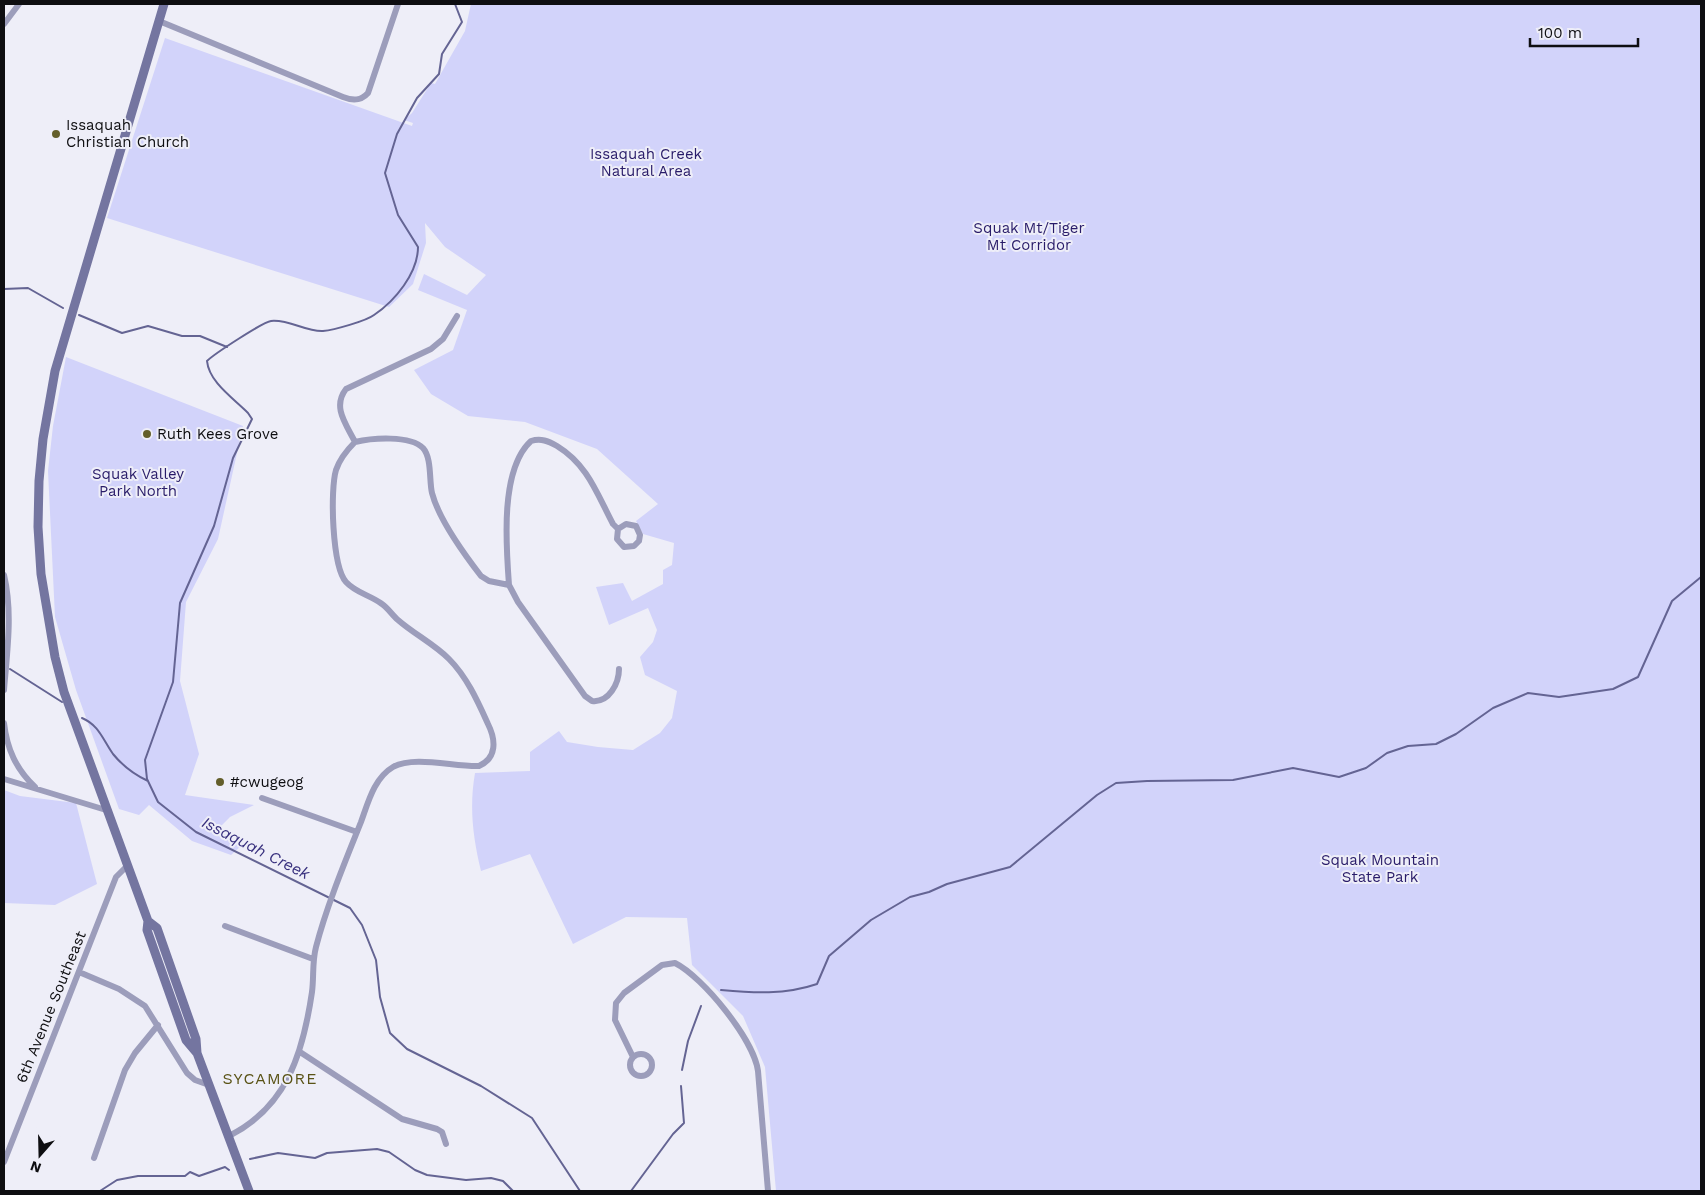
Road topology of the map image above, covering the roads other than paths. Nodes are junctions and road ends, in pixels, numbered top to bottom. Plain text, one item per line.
1 (19, 4) edge
2 (164, 4) edge
3 (398, 4) edge
4 (159, 21) junction
5 (4, 24) edge
6 (457, 316) dead end
7 (355, 442) junction
8 (618, 530) dead end
9 (4, 575) edge
10 (508, 584) junction
11 (619, 669) dead end
12 (4, 690) edge
13 (4, 723) edge
14 (4, 779) edge
15 (36, 787) junction
16 (262, 798) dead end
17 (106, 810) junction
18 (357, 832) junction
19 (127, 866) junction
20 (224, 926) dead end
21 (314, 959) junction
22 (79, 972) junction
23 (158, 1025) junction
24 (300, 1052) junction
25 (633, 1057) dead end
26 (209, 1085) junction
27 (229, 1136) junction
28 (446, 1144) dead end
29 (94, 1158) dead end
30 (4, 1162) edge
31 (249, 1191) edge
32 (768, 1191) edge

1 - 5 street
2 - 4 main road
3 - 4 street
4 - 17 main road
6 - 7 street
7 - 10 street
7 - 18 street
8 - 10 street
9 - 12 street
10 - 11 street
13 - 15 street
14 - 15 street
15 - 17 street
16 - 18 street
17 - 19 main road
18 - 21 street
19 - 22 street, 6th Avenue Southeast
19 - 26 main road
20 - 21 street
21 - 24 street
22 - 23 street
22 - 30 street, 6th Avenue Southeast
23 - 26 street
23 - 29 street
24 - 27 street
24 - 28 street
25 - 32 street
26 - 27 main road
27 - 31 main road

